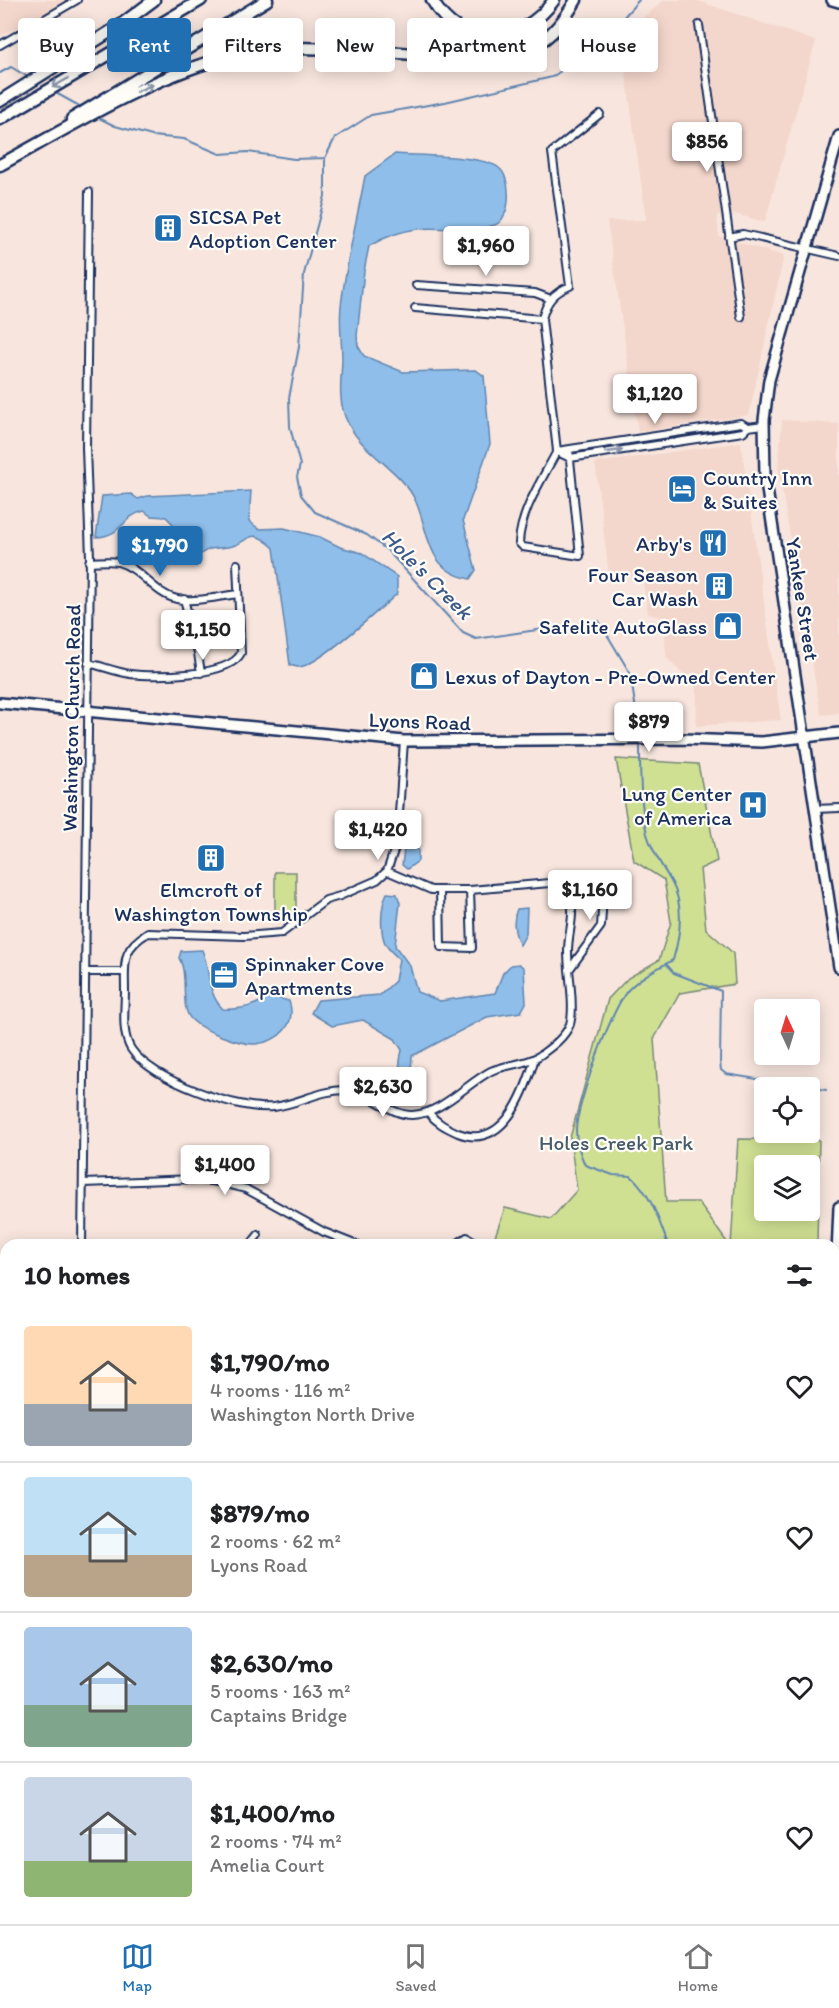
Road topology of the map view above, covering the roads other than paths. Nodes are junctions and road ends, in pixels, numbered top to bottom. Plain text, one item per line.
1 (77, 0) edge
2 (154, 0) edge
3 (201, 0) edge
4 (267, 0) edge
5 (432, 0) edge
6 (554, 0) edge
7 (576, 0) edge
8 (832, 0) edge
9 (839, 2) edge
10 (699, 25) dead end
11 (0, 45) edge
12 (0, 101) edge
13 (600, 114) dead end
14 (0, 119) edge
15 (839, 136) edge
16 (1, 165) edge
17 (89, 192) dead end
18 (729, 237) junction
19 (807, 250) junction
20 (839, 256) edge
21 (416, 285) dead end
22 (551, 299) junction
23 (415, 308) dead end
24 (741, 317) dead end
25 (542, 319) junction
26 (764, 425) junction
27 (748, 427) junction
28 (657, 436) junction
29 (658, 444) junction
30 (569, 450) junction
31 (557, 451) junction
32 (570, 458) junction
33 (89, 562) junction
34 (237, 564) dead end
35 (238, 594) junction
36 (184, 599) junction
37 (88, 663) junction
38 (201, 673) junction
39 (0, 703) edge
40 (87, 712) junction
41 (839, 733) edge
42 (804, 737) junction
43 (404, 741) junction
44 (839, 808) edge
45 (815, 809) junction
46 (387, 871) junction
47 (563, 886) junction
48 (440, 890) junction
49 (470, 890) junction
50 (839, 967) edge
51 (569, 970) junction
52 (86, 972) junction
53 (125, 972) junction
54 (535, 1058) junction
55 (428, 1112) junction
56 (83, 1183) junction
57 (839, 1207) edge
58 (258, 1235) dead end
59 (82, 1239) edge
60 (255, 1239) edge
61 (342, 1239) edge
62 (838, 1239) edge

1 - 11 street
2 - 12 highway
3 -> 14 highway
4 - 16 highway
5 - 6 highway
16 -> 7 highway
8 - 9 street
10 - 18 street
13 - 22 street
15 - 19 street, Yankee Street
17 - 33 street, Washington Church Road
18 - 19 street
18 - 24 street
19 - 20 street
19 - 26 street, Yankee Street
21 - 22 street
22 - 25 street
23 - 25 street
25 - 31 street
26 - 27 street
26 - 42 street, Yankee Street
27 - 28 street
27 - 29 street
28 - 29 street
28 - 30 street
32 -> 29 street
30 - 31 street
30 - 32 street
31 - 32 street
31 - 32 street
33 - 36 street
33 - 37 street, Washington Church Road
34 - 35 street
35 - 36 street
35 - 38 street
36 - 38 street
37 - 38 street
37 - 40 street, Washington Church Road
39 - 40 street, Lyons Road
40 - 43 street, Lyons Road
40 - 52 street, Washington Church Road
41 - 42 street, Lyons Road
42 - 43 street, Lyons Road
42 - 45 street, Yankee Street
43 - 46 street
44 - 45 street
45 - 50 street, Yankee Street
46 - 48 street
46 - 53 street
47 - 49 street
47 - 51 street
47 - 51 street
48 - 49 street
48 - 49 street
51 - 54 street
52 - 53 street
52 - 56 street, Washington Church Road
53 - 55 street
54 - 55 street
54 - 55 street
56 - 59 street, Washington Church Road
56 - 61 street
57 - 62 street
58 - 60 street

